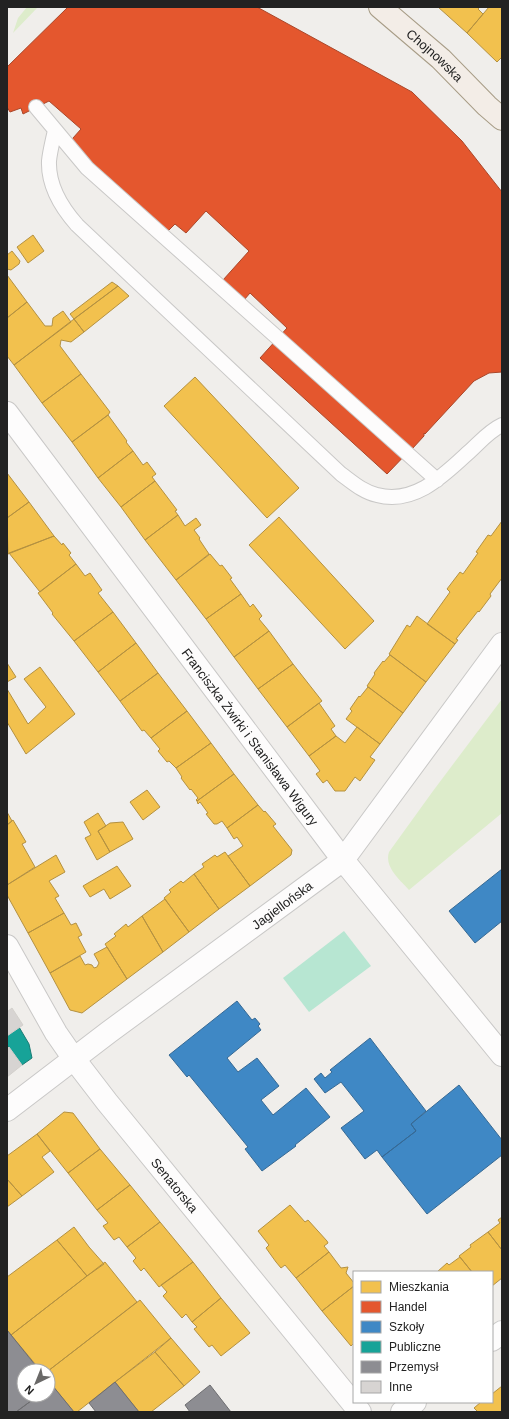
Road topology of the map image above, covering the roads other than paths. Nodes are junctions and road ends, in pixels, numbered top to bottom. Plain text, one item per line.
1 (380, 7) edge
2 (36, 107) dead end
3 (494, 113) edge
4 (502, 129) edge
5 (55, 130) junction
6 (7, 413) edge
7 (502, 425) edge
8 (437, 480) junction
9 (502, 644) edge
10 (343, 860) junction
11 (7, 946) edge
12 (502, 1055) edge
13 (74, 1060) junction
14 (7, 1110) edge
15 (502, 1332) edge
16 (493, 1339) edge
17 (414, 1403) edge
18 (360, 1412) edge
19 (402, 1412) edge

1 - 3 main road, Chojnowska
2 - 5 lane
3 - 4 main road, Chojnowska
5 - 8 lane
5 - 8 lane
6 - 10 street, Franciszka Żwirki i Stanisława Wigury
7 - 8 lane
9 - 10 street, Jagiellońska
10 - 12 street, Franciszka Żwirki i Stanisława Wigury
10 - 13 street, Jagiellońska
11 - 13 street, Senatorska
13 - 14 street, Jagiellońska
13 - 18 street, Senatorska
15 - 16 street
17 - 19 street

